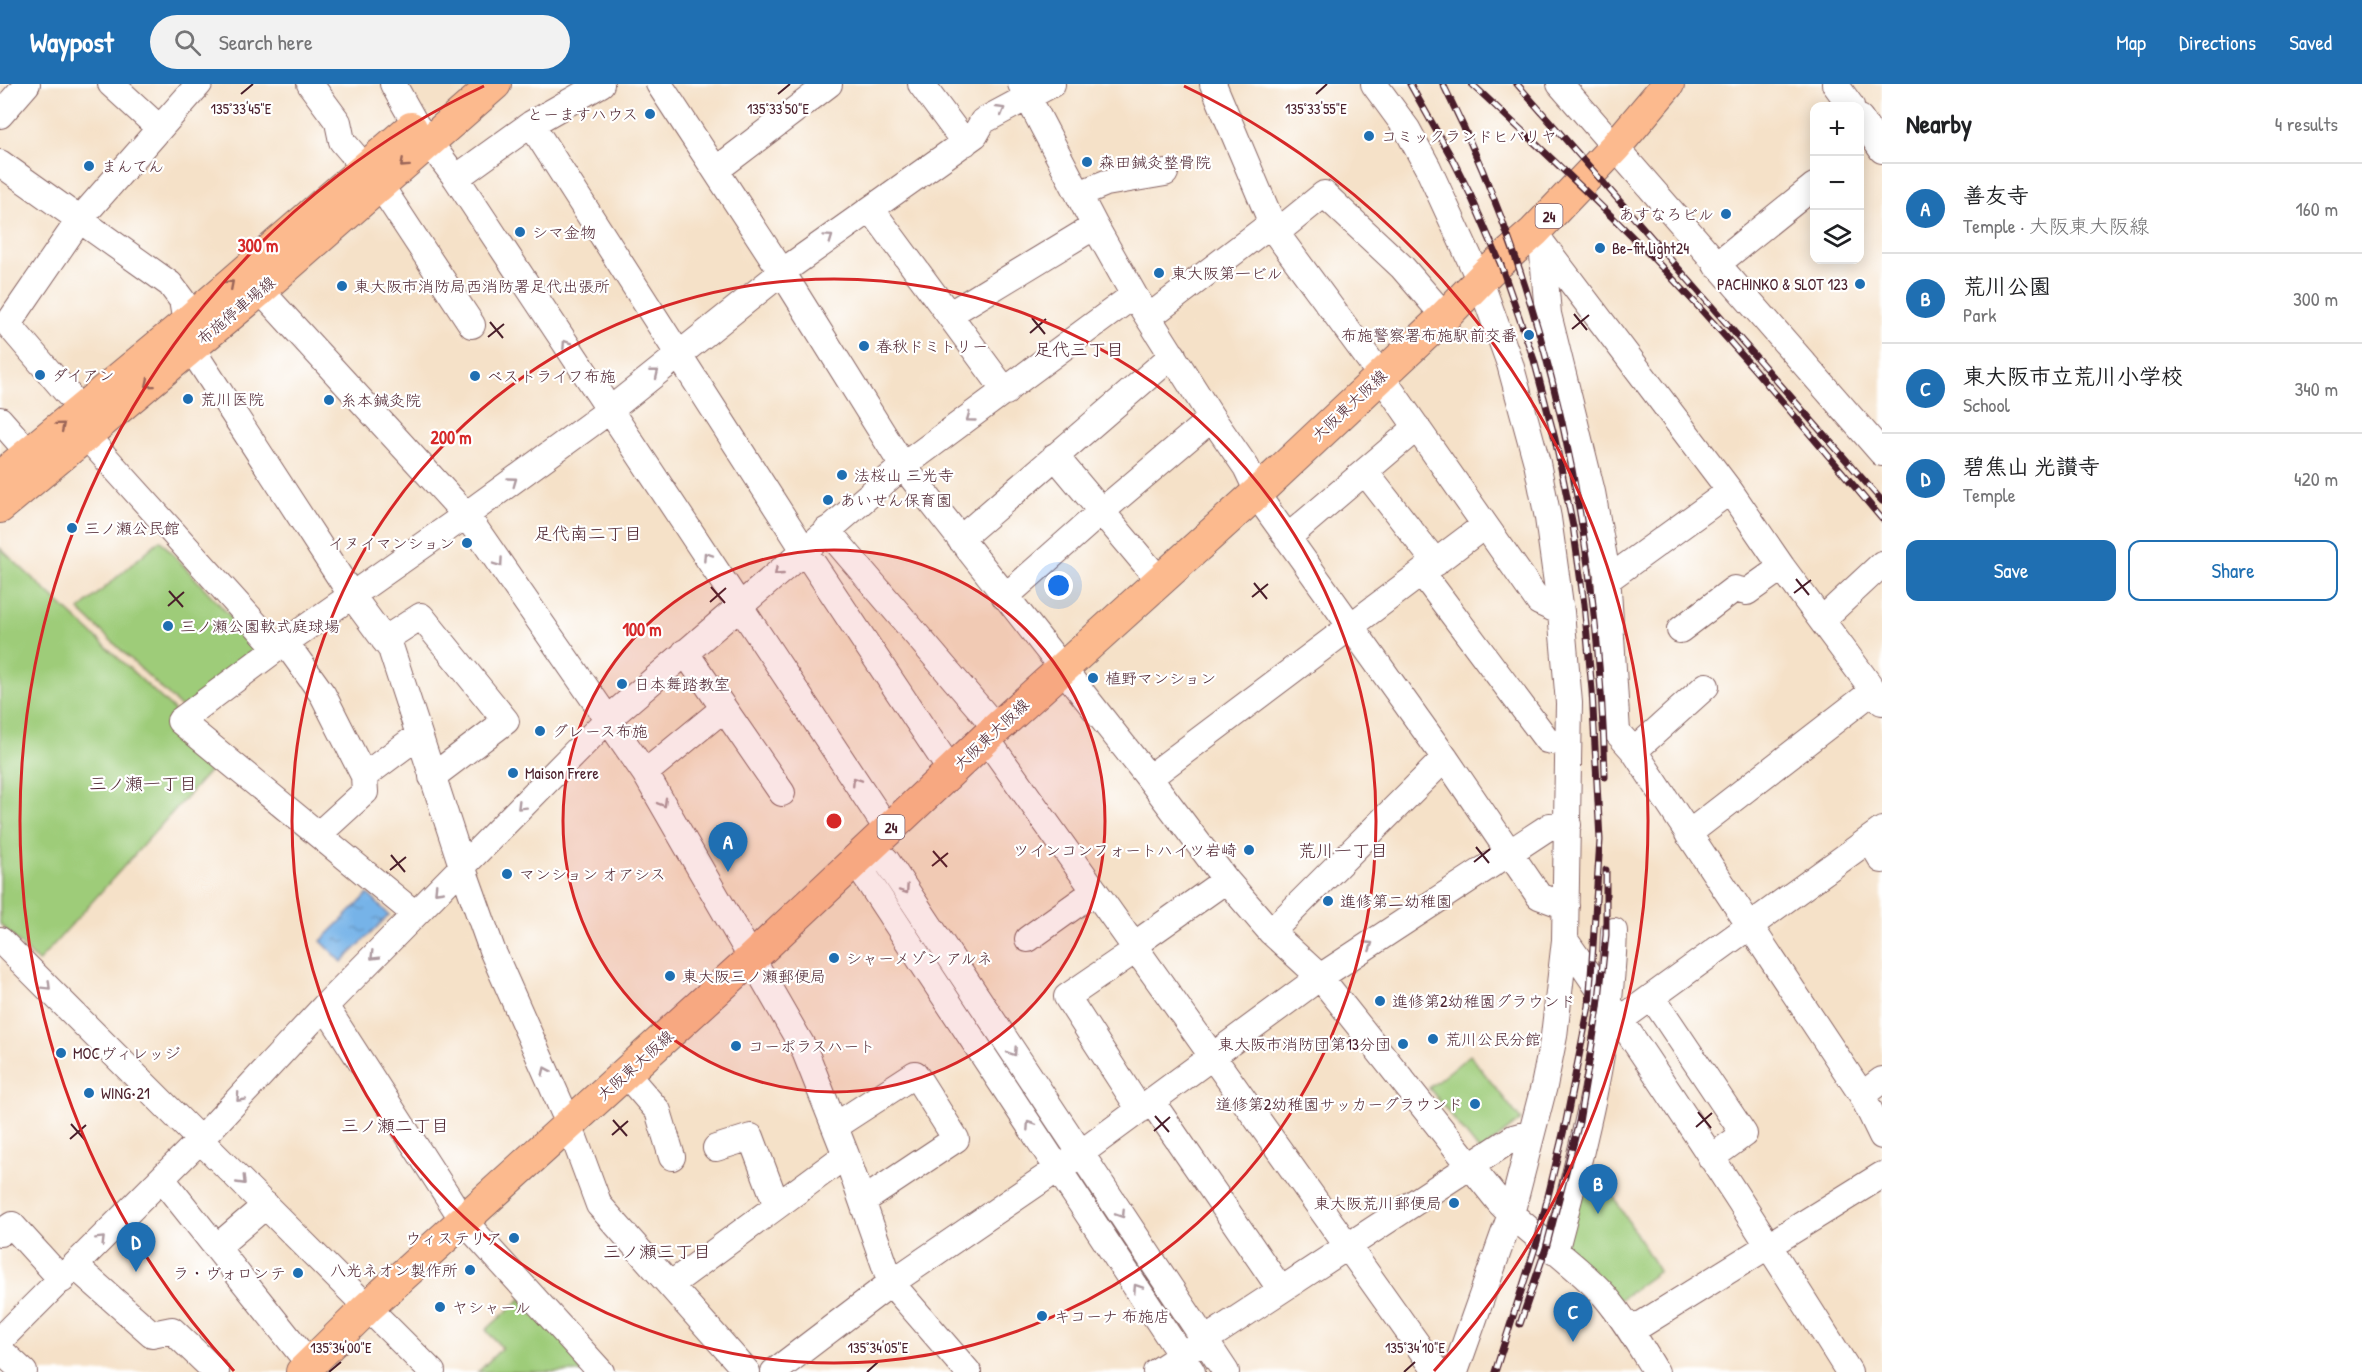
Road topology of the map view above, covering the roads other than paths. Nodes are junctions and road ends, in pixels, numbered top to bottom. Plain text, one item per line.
1 (27, 84) edge
2 (111, 84) edge
3 (199, 84) edge
4 (310, 84) edge
5 (393, 84) edge
6 (463, 84) edge
7 (495, 84) edge
8 (601, 84) edge
9 (659, 84) edge
10 (921, 84) edge
11 (1052, 84) edge
12 (1213, 84) edge
13 (1374, 84) edge
14 (1560, 84) edge
15 (1668, 84) edge
16 (826, 85) edge
17 (1024, 90) edge
18 (0, 115) edge
19 (531, 124) junction
20 (159, 128) junction
21 (423, 133) junction
22 (965, 143) junction
23 (1615, 147) junction
24 (0, 162) edge
25 (716, 170) junction
26 (1165, 172) dead end
27 (373, 176) junction
28 (456, 178) junction
29 (1810, 190) edge
30 (1078, 194) junction
31 (871, 209) junction
32 (80, 219) junction
33 (1095, 226) junction
34 (1274, 228) junction
35 (1538, 238) junction
36 (1716, 265) junction
37 (782, 272) junction
38 (1480, 281) junction
39 (260, 290) junction
40 (1134, 295) junction
41 (1434, 304) dead end
42 (950, 314) junction
43 (1149, 317) junction
44 (472, 325) dead end
45 (190, 334) junction
46 (679, 354) junction
47 (1173, 355) junction
48 (1381, 375) junction
49 (1006, 392) junction
50 (68, 394) dead end
51 (610, 410) junction
52 (1212, 418) junction
53 (0, 420) edge
54 (1417, 428) junction
55 (86, 436) junction
56 (29, 453) junction
57 (1882, 453) edge
58 (1055, 456) junction
59 (903, 466) junction
60 (1365, 472) junction
61 (0, 477) edge
62 (1259, 491) junction
63 (1730, 491) junction
64 (0, 507) edge
65 (1102, 511) junction
66 (466, 515) junction
67 (1485, 525) junction
68 (827, 530) junction
69 (1287, 538) junction
70 (960, 539) junction
71 (804, 550) junction
72 (1882, 564) edge
73 (1782, 567) junction
74 (1429, 568) junction
75 (1160, 580) junction
76 (1607, 580) junction
77 (352, 596) junction
78 (1005, 597) junction
79 (739, 604) junction
80 (1561, 612) junction
81 (1822, 619) junction
82 (1352, 627) junction
83 (1680, 630) dead end
84 (384, 640) junction
85 (281, 645) junction
86 (685, 652) junction
87 (1062, 669) junction
88 (1706, 686) dead end
89 (1878, 696) edge
90 (723, 709) junction
91 (607, 720) junction
92 (992, 733) junction
93 (419, 735) junction
94 (1568, 744) junction
95 (1634, 751) junction
96 (1445, 758) junction
97 (951, 771) junction
98 (645, 772) junction
99 (364, 776) junction
100 (432, 777) junction
101 (1149, 778) junction
102 (782, 793) dead end
103 (1568, 825) junction
104 (888, 830) junction
105 (319, 834) junction
106 (1688, 834) junction
107 (1878, 843) edge
108 (864, 853) junction
109 (1510, 853) junction
110 (462, 866) junction
111 (1226, 880) junction
112 (1095, 891) junction
113 (1566, 906) junction
114 (415, 914) junction
115 (1748, 926) junction
116 (1614, 931) dead end
117 (1271, 932) junction
118 (1028, 939) dead end
119 (1564, 940) junction
120 (1135, 947) junction
121 (2, 950) edge
122 (751, 959) junction
123 (1320, 977) junction
124 (1652, 997) junction
125 (325, 1006) junction
126 (1615, 1012) junction
127 (1214, 1056) junction
128 (626, 1074) junction
129 (1872, 1087) edge
130 (1146, 1106) junction
131 (569, 1124) junction
132 (835, 1126) junction
133 (1531, 1133) junction
134 (1882, 1136) edge
135 (201, 1139) junction
136 (716, 1148) dead end
137 (1081, 1153) junction
138 (846, 1155) junction
139 (672, 1157) dead end
140 (1711, 1158) junction
141 (1471, 1166) junction
142 (1059, 1168) junction
143 (1882, 1175) edge
144 (162, 1179) junction
145 (863, 1201) junction
146 (266, 1205) junction
147 (777, 1206) junction
148 (1511, 1214) junction
149 (463, 1220) junction
150 (4, 1222) edge
151 (1768, 1244) junction
152 (1349, 1245) junction
153 (217, 1247) junction
154 (1555, 1252) junction
155 (68, 1273) junction
156 (891, 1283) junction
157 (670, 1285) junction
158 (1281, 1290) junction
159 (367, 1308) junction
160 (1631, 1331) junction
161 (0, 1340) edge
162 (1204, 1340) junction
163 (0, 1350) edge
164 (1186, 1364) edge
165 (306, 1368) edge
166 (955, 1368) edge
167 (24, 1372) edge
168 (216, 1372) edge
169 (432, 1372) edge
170 (601, 1372) edge
171 (747, 1372) edge
172 (774, 1372) edge
173 (1156, 1372) edge
174 (1226, 1372) edge
175 (1437, 1372) edge
176 (1455, 1372) edge
177 (1656, 1372) edge
178 (1849, 1372) edge

1 - 18 street
2 - 20 street
3 - 20 street
4 - 27 street
5 - 21 street
6 - 21 main road, 布施停車場線
7 - 21 main road, 布施停車場線
8 - 19 street
9 - 25 street
10 - 22 street
11 - 17 street
12 - 34 street
13 - 38 street
14 - 23 street
15 - 23 main road, 大阪東大阪線 / 24
16 - 25 street
22 -> 17 street
17 - 30 street
19 - 28 street
19 - 46 street
20 - 32 street
21 - 27 main road, 布施停車場線
21 - 28 street
22 - 31 street
23 - 35 main road, 大阪東大阪線 / 24
23 - 36 street
24 - 32 street
25 - 37 street
26 - 30 street
27 - 39 main road, 布施停車場線
27 - 44 street
45 -> 27 main road, 布施停車場線
51 -> 28 street
29 - 36 street
30 - 33 street
37 -> 31 street
31 - 42 street
32 - 45 street
32 - 50 street
33 - 40 street
33 - 42 street
34 - 41 street
34 - 43 street
34 - 48 street
35 - 38 main road, 大阪東大阪線 / 24
35 - 63 street
35 - 76 street
36 - 57 street
37 - 46 street
37 - 59 street
38 - 48 main road, 大阪東大阪線 / 24
38 - 80 street
39 - 45 main road, 布施停車場線
39 - 66 street
40 - 43 street
40 - 49 street
42 - 49 street
43 - 47 street
45 -> 55 main road, 布施停車場線
56 -> 45 main road, 布施停車場線
45 - 77 street
51 -> 46 street
46 - 71 street
47 - 52 street
47 - 58 street
48 - 54 street
48 - 62 main road, 大阪東大阪線 / 24
49 -> 59 street
66 -> 51 street
79 -> 51 street
52 - 62 street
52 - 65 street
53 - 56 street
54 - 60 street
54 - 67 street
55 - 64 main road, 布施停車場線
55 - 85 street
56 - 61 main road, 布施停車場線
58 - 65 street
58 - 70 street
59 - 68 street
59 - 70 street
60 - 69 street
60 - 74 street
62 - 69 street
62 - 75 main road, 大阪東大阪線 / 24
63 - 73 street
63 - 76 street
65 - 75 street
65 - 78 street
66 - 77 street
66 -> 91 street
67 - 74 street
67 - 80 street
68 - 71 street
68 - 92 street
69 - 82 street
70 - 78 street
71 -> 79 street
71 - 97 street
72 - 81 street
73 - 81 street
73 - 83 street
74 - 82 street
74 - 94 street
75 - 87 main road, 大阪東大阪線 / 24
76 - 95 street
77 - 84 street
77 - 85 street
78 - 87 street
79 - 86 street
104 -> 79 street
80 - 94 street
81 - 89 street
82 - 96 street
82 - 101 street
84 - 93 street
84 - 100 street
85 - 99 street
85 - 105 street
86 - 90 street
86 - 91 street
87 - 92 main road, 大阪東大阪線 / 24
87 - 101 street
88 - 95 street
89 - 106 street
90 - 98 street
90 - 102 street
91 - 98 street
91 -> 110 street
92 - 97 main road, 大阪東大阪線 / 24
92 - 112 street
93 - 99 street
93 - 100 street
94 - 103 street
95 - 106 street
96 - 109 street
96 - 117 street
97 - 104 main road, 大阪東大阪線 / 24
98 -> 122 street
99 - 105 street
100 - 110 street
101 - 111 street
103 - 109 street
103 - 113 street
104 - 108 main road, 大阪東大阪線 / 24
105 - 114 street
106 - 115 street
107 - 115 street
108 - 122 main road, 大阪東大阪線 / 24
108 -> 137 street
142 -> 108 street
109 - 113 street
123 -> 109 street
110 -> 114 street
131 -> 110 street
111 - 117 street
111 - 120 street
112 - 118 street
112 - 120 street
113 - 119 street
114 -> 125 street
115 - 124 street
115 - 129 street
116 - 126 street
117 - 123 street
119 - 126 street
119 - 133 street
120 - 127 street
120 - 130 street
121 -> 135 street
122 - 128 main road, 大阪東大阪線 / 24
122 - 132 street
123 - 127 street
123 - 141 street
124 - 126 street
124 - 140 street
125 -> 135 street
125 - 149 street
126 - 140 street
126 - 154 street
127 - 130 street
127 - 152 street
128 - 131 main road, 大阪東大阪線 / 24
128 - 139 street
129 - 134 street
130 - 137 street
130 - 158 street
131 - 149 main road, 大阪東大阪線 / 24
131 - 157 street
132 - 138 street
132 - 145 street
133 - 141 street
133 - 148 street
135 - 144 street
135 -> 146 street
136 - 147 street
137 - 142 street
137 -> 162 street
138 - 145 street
138 - 147 street
140 - 151 street
141 - 148 street
141 - 152 street
142 - 156 street
164 -> 142 street
143 - 151 street
144 - 153 street
155 -> 144 street
145 - 156 street
146 - 153 street
146 - 159 street
147 - 157 street
148 - 154 street
148 - 176 street
149 - 159 main road, 大阪東大阪線 / 24
149 - 170 street
150 - 155 street
151 - 160 street
151 - 178 street
152 - 158 street
152 - 175 street
153 - 165 street
154 - 160 street
155 - 161 street
155 - 168 street
156 - 166 street
156 - 172 street
157 - 171 street
158 - 162 street
159 - 165 main road, 大阪東大阪線 / 24
159 - 169 street
160 - 177 street
162 - 164 street
162 - 174 street
163 - 167 street
164 - 173 street

